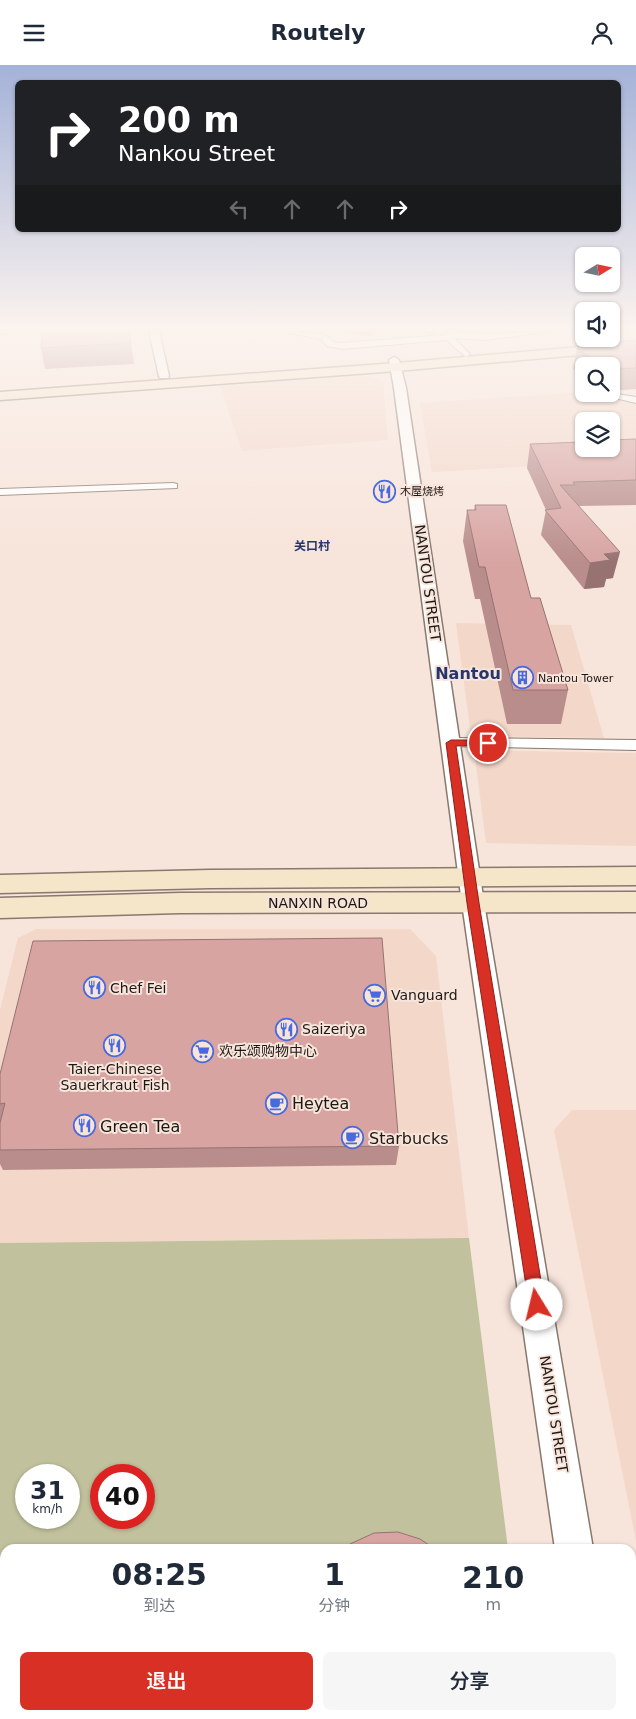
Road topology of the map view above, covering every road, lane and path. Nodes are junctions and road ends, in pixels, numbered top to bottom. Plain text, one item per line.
1 (403, 408) edge
2 (173, 485) dead end
3 (0, 492) edge
4 (451, 743) junction
5 (636, 745) edge
6 (636, 876) edge
7 (0, 883) edge
8 (472, 891) junction
9 (636, 902) edge
10 (0, 908) edge
11 (573, 1544) edge

1 - 4 street, NANTOU STREET
2 - 3 street
4 - 5 street
4 - 8 street, NANTOU STREET
6 - 8 main road, NANXIN ROAD
7 - 8 main road, NANXIN ROAD
8 - 9 main road, NANXIN ROAD
8 - 10 main road, NANXIN ROAD
8 - 11 street, NANTOU STREET

